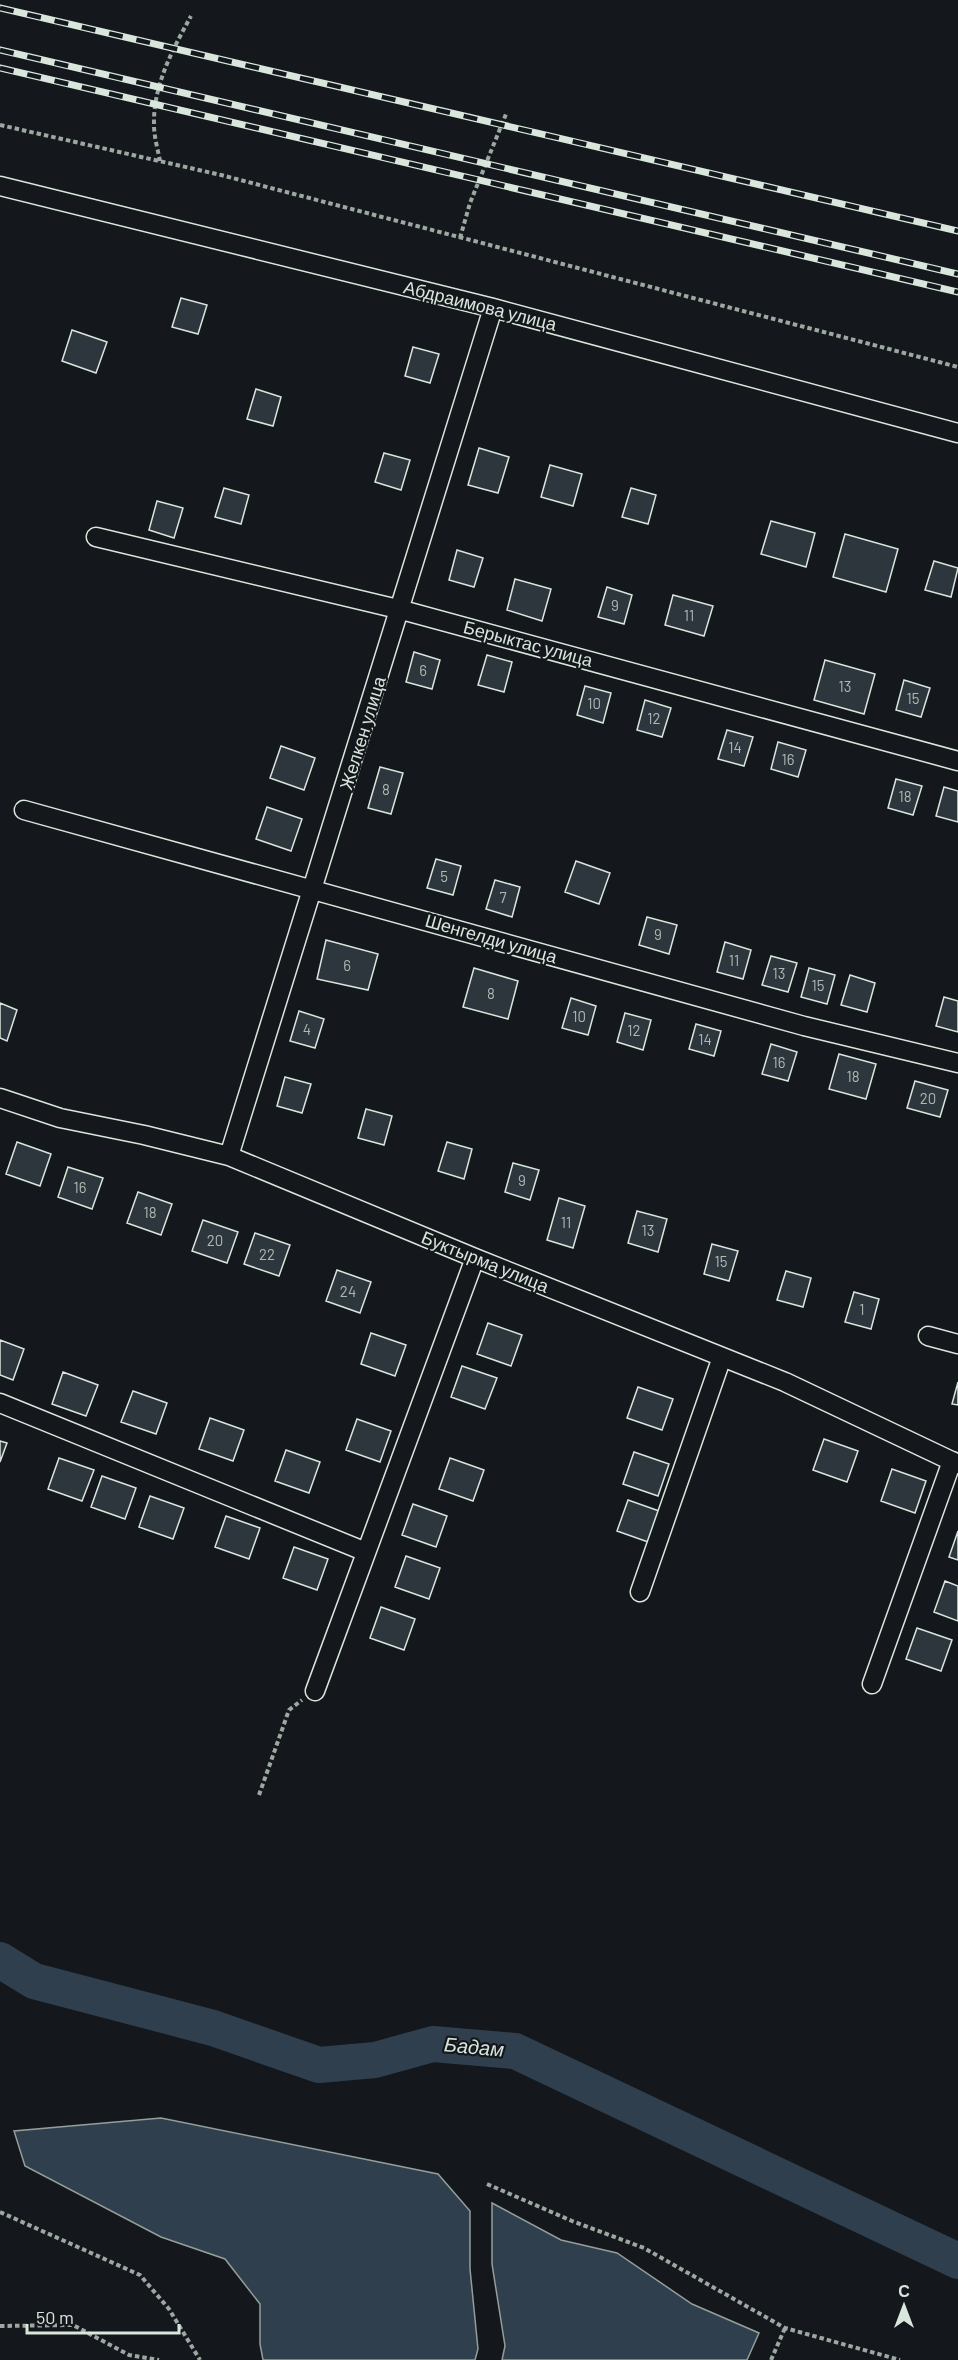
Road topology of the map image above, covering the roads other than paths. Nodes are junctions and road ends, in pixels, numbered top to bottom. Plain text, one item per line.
1 (0, 186) edge
2 (493, 308) junction
3 (958, 433) edge
4 (96, 537) dead end
5 (402, 610) junction
6 (958, 761) edge
7 (24, 810) dead end
8 (315, 890) junction
9 (958, 1063) edge
10 (0, 1098) edge
11 (229, 1156) junction
12 (475, 1258) junction
13 (928, 1336) dead end
14 (958, 1344) edge
15 (722, 1357) junction
16 (0, 1403) edge
17 (955, 1462) edge
18 (366, 1552) junction
19 (640, 1592) dead end
20 (872, 1684) dead end
21 (315, 1691) road end

1 - 2 street, Абдраимова улица
2 - 3 street, Абдраимова улица
2 - 5 street, Желкен улица
4 - 5 street, Берыктас улица
5 - 6 street, Берыктас улица
5 - 8 street, Желкен улица
7 - 8 street, Шенгелди улица
8 - 9 street, Шенгелди улица
8 - 11 street, Желкен улица
10 - 11 street, Буктырма улица
11 - 12 street, Буктырма улица
12 - 15 street, Буктырма улица
12 - 18 street
13 - 14 street
15 - 17 street, Буктырма улица
15 - 19 street
16 - 18 street
17 - 20 street
18 - 21 street

